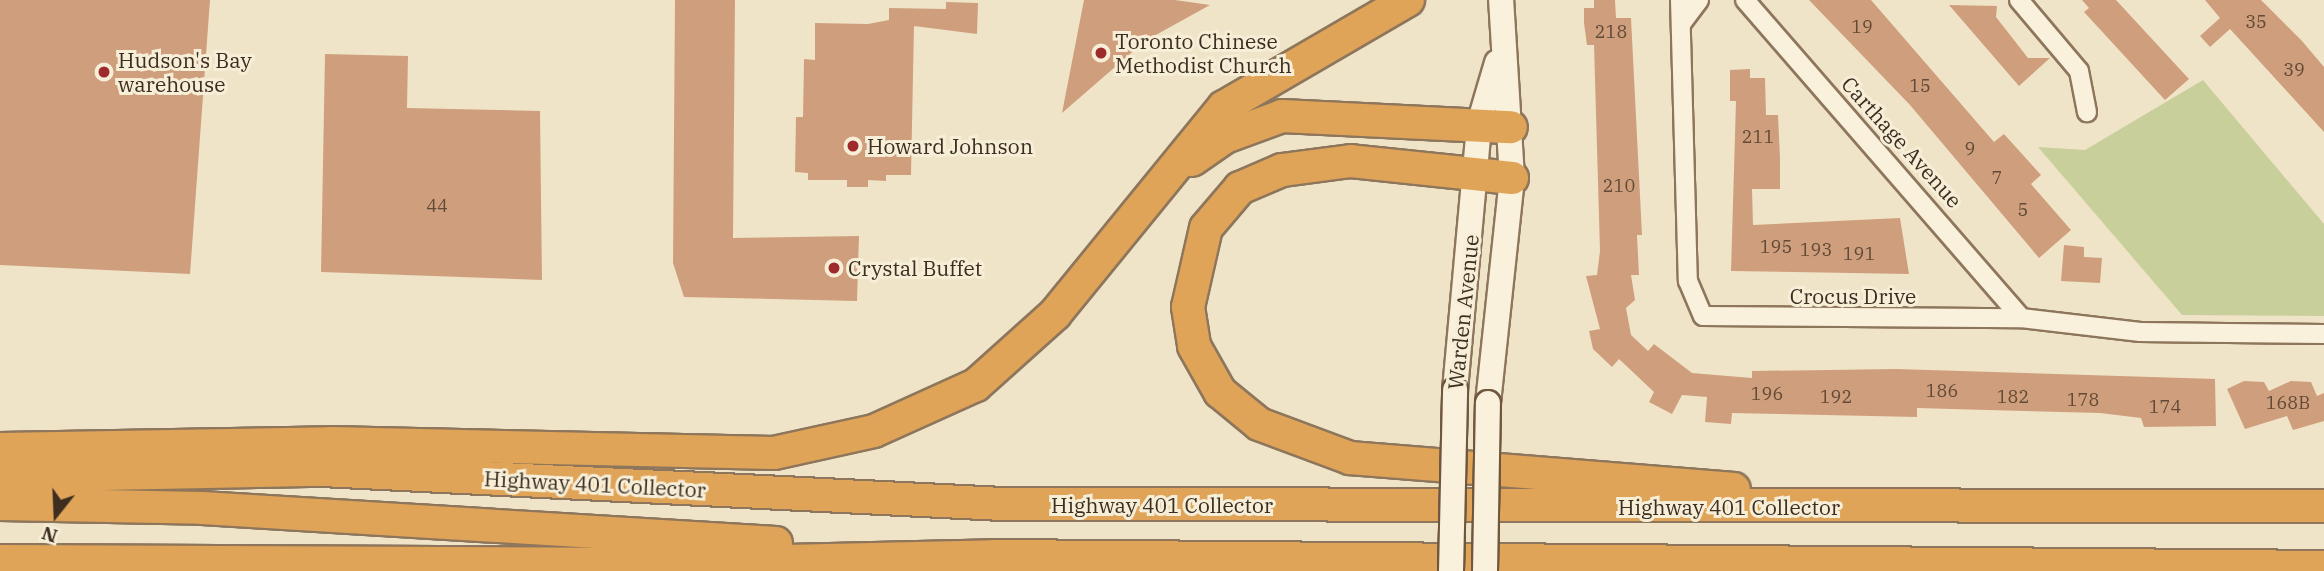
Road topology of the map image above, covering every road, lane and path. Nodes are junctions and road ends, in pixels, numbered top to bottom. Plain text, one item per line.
1 (1408, 0) edge
2 (1500, 0) edge
3 (1680, 0) edge
4 (1699, 0) edge
5 (2019, 0) edge
6 (1744, 2) edge
7 (1681, 24) junction
8 (1500, 56) junction
9 (2087, 111) dead end
10 (1479, 124) junction
11 (1511, 127) junction
12 (1477, 178) junction
13 (1512, 178) junction
14 (1152, 188) junction
15 (2021, 318) junction
16 (2324, 334) edge
17 (0, 449) edge
18 (0, 476) edge
19 (0, 504) edge
20 (1948, 505) junction
21 (2324, 506) edge
22 (994, 556) junction
23 (0, 561) edge
24 (2324, 567) edge
25 (1451, 571) edge
26 (1485, 571) edge

1 - 14 highway
2 - 8 main road, Warden Avenue
3 - 7 street, Crocus Drive
4 - 7 street
5 - 9 street
6 - 15 street, Carthage Avenue
7 - 15 street, Crocus Drive
8 - 10 main road, Warden Avenue
8 - 11 main road, Warden Avenue
10 - 11 highway
10 - 12 main road, Warden Avenue
10 - 14 highway
11 - 13 main road, Warden Avenue
12 - 13 highway
12 - 20 highway
12 - 25 main road, Warden Avenue, bridge
13 - 26 main road, Warden Avenue, bridge
14 - 17 highway
15 - 16 street, Crocus Drive
18 - 20 highway, Highway 401 Collector
19 - 22 highway
20 - 21 highway, Highway 401 Collector
22 - 23 highway
22 - 24 highway

